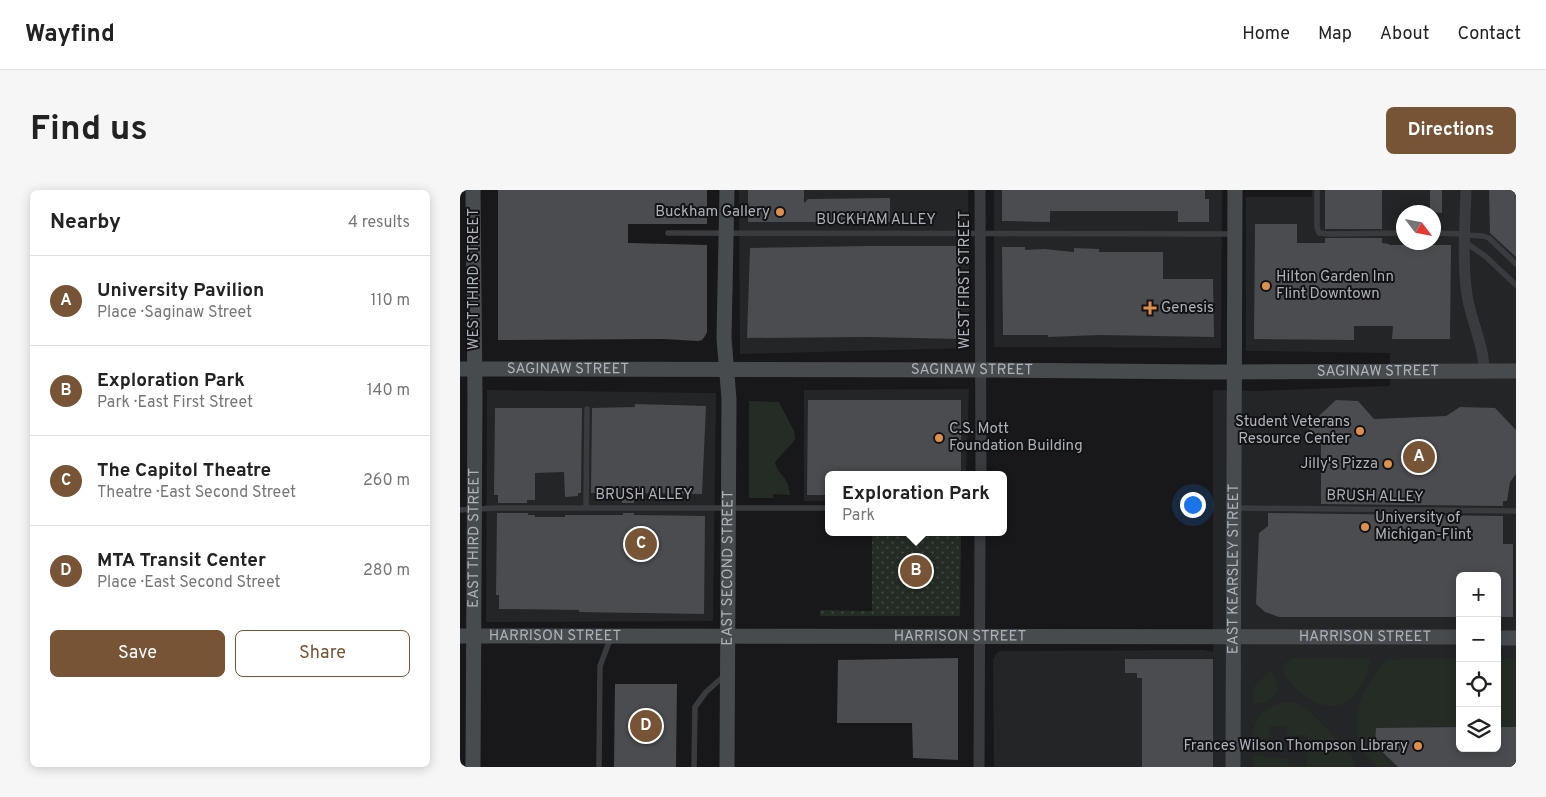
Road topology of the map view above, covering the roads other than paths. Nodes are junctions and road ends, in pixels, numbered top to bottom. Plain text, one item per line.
1 (473, 190) edge
2 (727, 190) edge
3 (980, 190) edge
4 (1234, 190) edge
5 (1317, 190) edge
6 (1466, 190) edge
7 (668, 233) dead end
8 (727, 233) junction
9 (980, 233) junction
10 (1234, 234) junction
11 (1396, 234) edge
12 (1441, 234) edge
13 (1465, 237) junction
14 (1516, 264) edge
15 (1516, 286) edge
16 (467, 369) edge
17 (727, 370) junction
18 (980, 370) junction
19 (1484, 371) junction
20 (1516, 371) edge
21 (1234, 372) junction
22 (586, 409) dead end
23 (981, 471) edge
24 (729, 507) junction
25 (586, 508) junction
26 (825, 508) edge
27 (1234, 508) junction
28 (467, 509) edge
29 (1516, 511) edge
30 (980, 536) edge
31 (611, 635) junction
32 (728, 635) junction
33 (467, 636) edge
34 (980, 636) junction
35 (1234, 636) junction
36 (1456, 638) edge
37 (1501, 638) edge
38 (1516, 638) edge
39 (727, 674) junction
40 (473, 767) edge
41 (599, 767) edge
42 (694, 767) edge
43 (727, 767) edge
44 (979, 767) edge
45 (1233, 767) edge

1 - 16 street, WEST THIRD STREET
2 - 8 street, EAST SECOND STREET
3 - 9 street, WEST FIRST STREET
4 - 10 street, EAST KEARSLEY STREET
5 - 11 lane
6 - 13 street
7 - 8 lane, BUCKHAM ALLEY
8 - 9 lane, BUCKHAM ALLEY
8 - 17 street, EAST SECOND STREET
9 - 10 lane, BUCKHAM ALLEY
9 - 18 street, WEST FIRST STREET
10 - 21 street, EAST KEARSLEY STREET
12 - 13 lane
13 - 14 lane
13 - 15 lane
13 - 19 street
16 - 17 street, SAGINAW STREET
16 - 28 street, EAST THIRD STREET
17 - 18 street, SAGINAW STREET
17 - 24 street, EAST SECOND STREET
18 - 21 street, SAGINAW STREET
18 - 23 street, WEST FIRST STREET
19 - 20 street, SAGINAW STREET
19 - 21 street, SAGINAW STREET
21 - 27 street, EAST KEARSLEY STREET
22 - 25 lane
24 - 25 lane, BRUSH ALLEY
24 - 26 lane, BRUSH ALLEY
24 - 32 street, EAST SECOND STREET
25 - 28 lane, BRUSH ALLEY
27 - 29 lane, BRUSH ALLEY
27 - 35 street, EAST KEARSLEY STREET
28 - 33 street, EAST THIRD STREET
30 - 34 street
31 - 32 street, HARRISON STREET
31 - 33 street, HARRISON STREET
31 - 41 lane
32 - 34 street, HARRISON STREET
32 - 39 street, EAST SECOND STREET
33 - 40 street, EAST THIRD STREET
34 - 35 street, HARRISON STREET
34 - 44 street
35 - 36 street, HARRISON STREET
35 - 45 street, EAST KEARSLEY STREET
37 - 38 street
39 - 42 lane
39 - 43 street, EAST SECOND STREET

